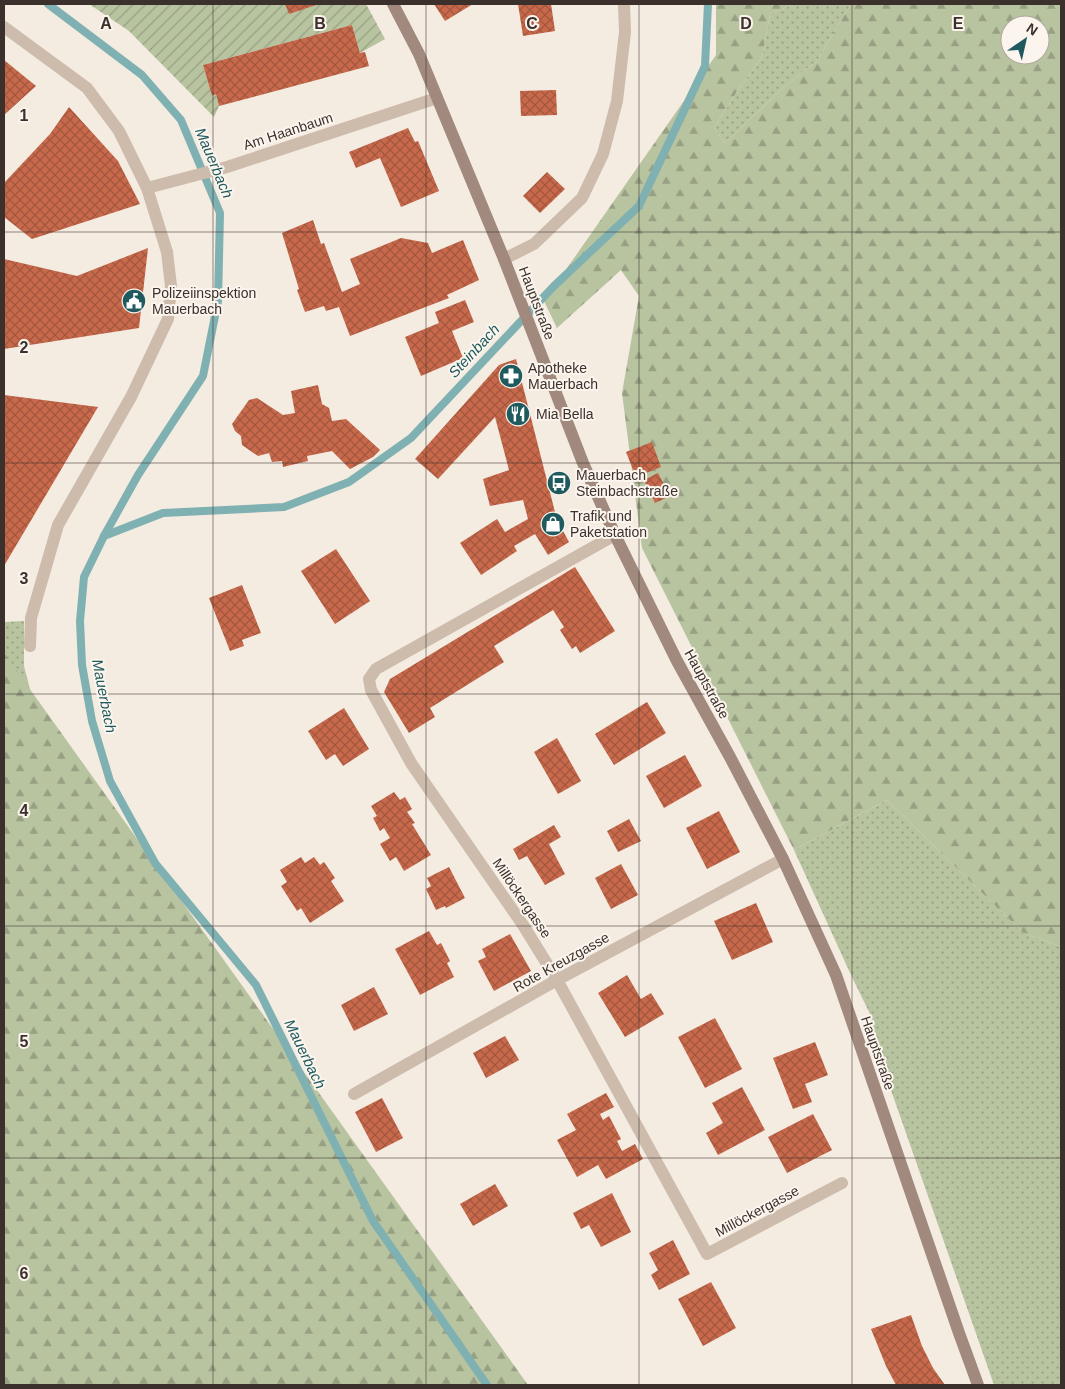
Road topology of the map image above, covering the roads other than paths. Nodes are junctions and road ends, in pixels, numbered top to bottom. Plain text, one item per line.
1 (393, 4) edge
2 (624, 4) edge
3 (4, 27) edge
4 (437, 98) junction
5 (147, 188) junction
6 (504, 259) junction
7 (615, 535) junction
8 (30, 646) dead end
9 (783, 860) junction
10 (557, 980) junction
11 (354, 1094) dead end
12 (842, 1183) dead end
13 (978, 1385) edge

1 - 4 main road, Hauptstraße
2 - 6 street
3 - 5 street
4 - 5 street, Am Haanbaum
4 - 6 main road, Hauptstraße
5 - 8 street
6 - 7 main road, Hauptstraße
7 - 9 main road, Hauptstraße
7 - 10 street, Millöckergasse
9 - 10 street, Rote Kreuzgasse
9 - 13 main road, Hauptstraße
10 - 11 street, Rote Kreuzgasse
10 - 12 street, Millöckergasse

